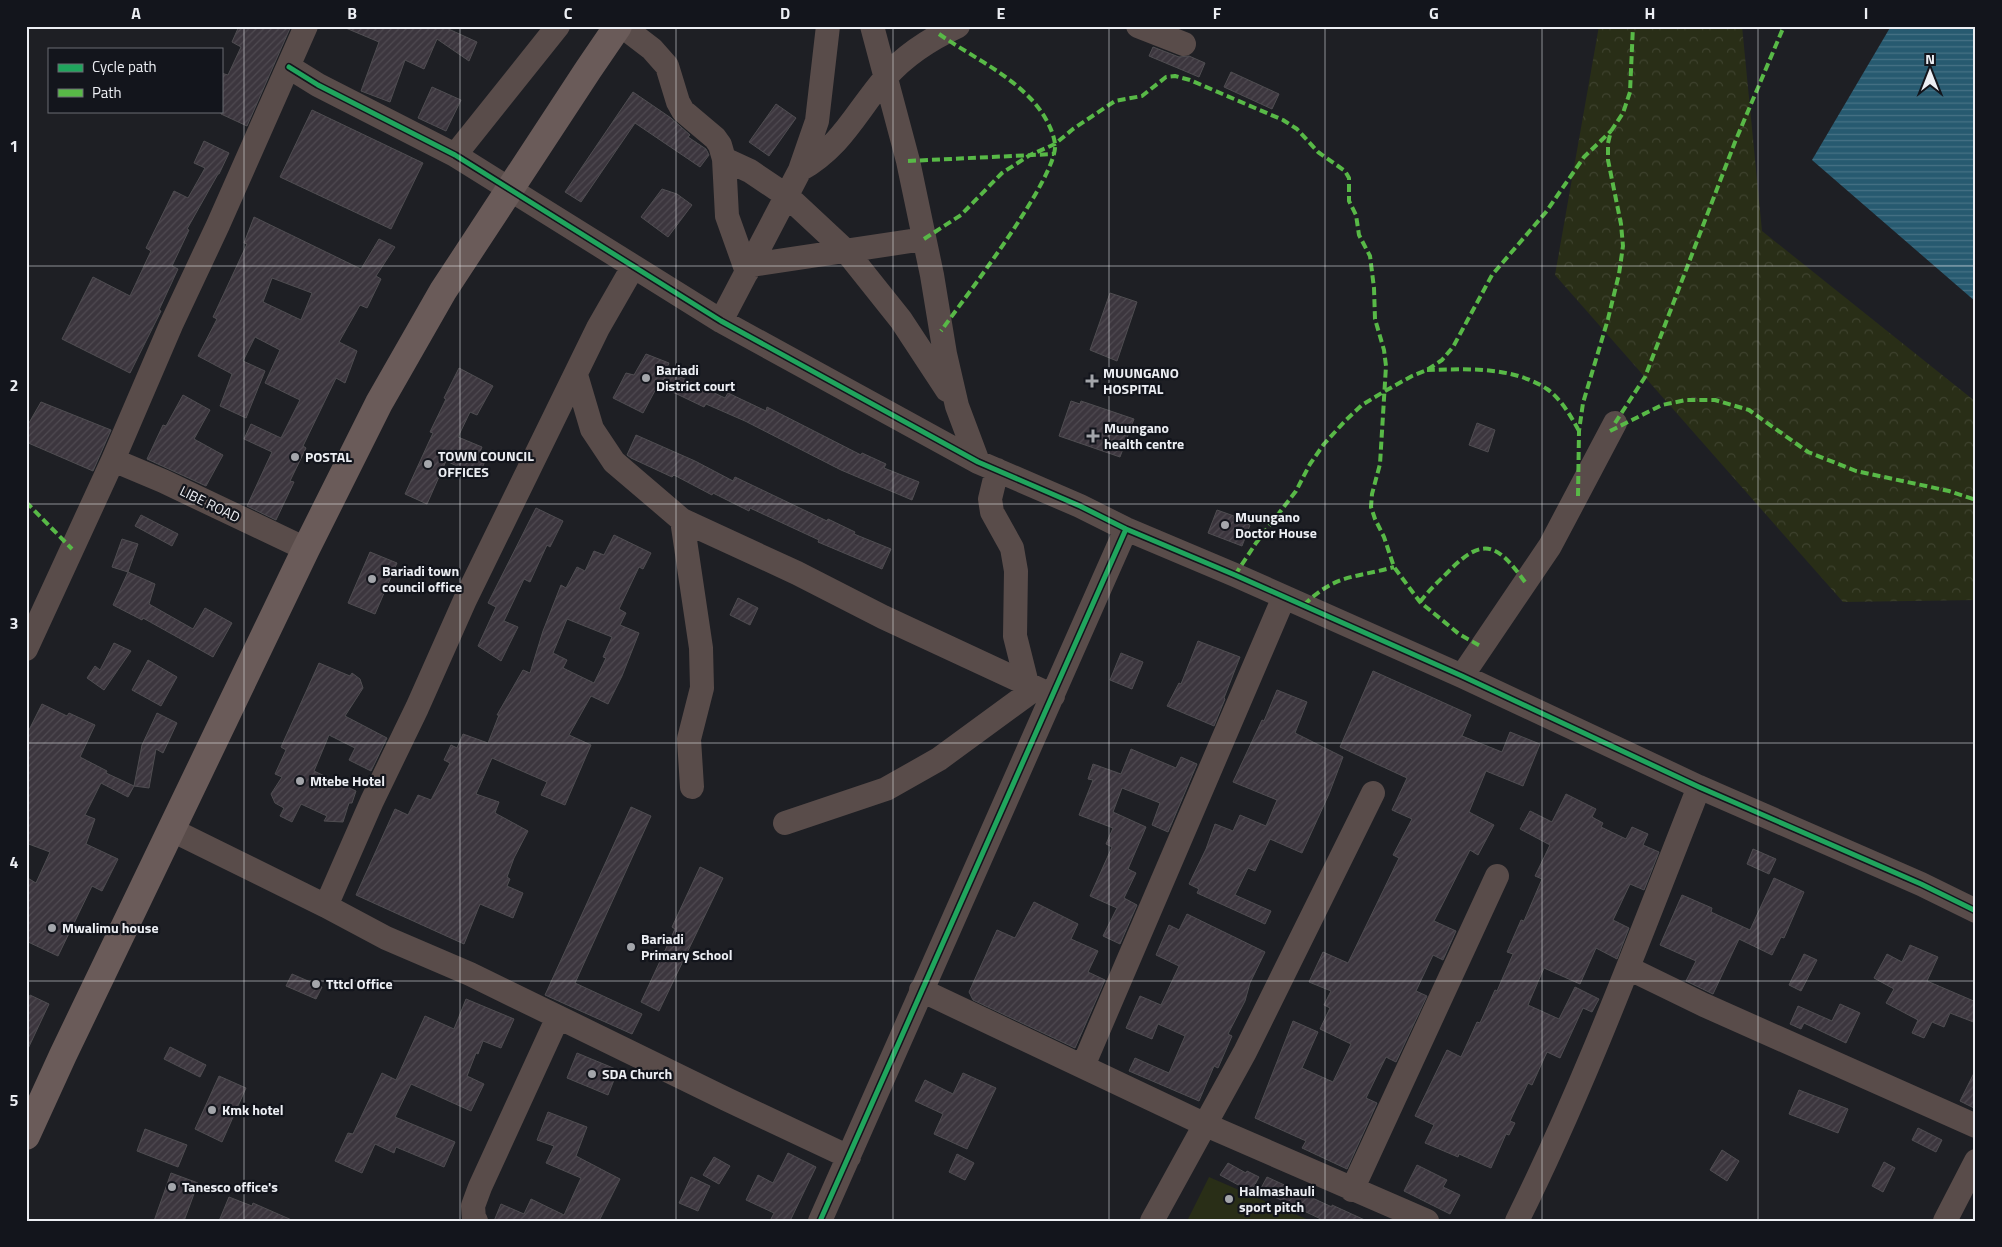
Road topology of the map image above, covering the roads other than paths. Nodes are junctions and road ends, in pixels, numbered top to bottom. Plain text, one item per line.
1 (306, 26) edge
2 (558, 26) edge
3 (618, 26) edge
4 (622, 26) edge
5 (828, 26) edge
6 (872, 26) edge
7 (958, 26) edge
8 (1138, 26) edge
9 (1184, 44) dead end
10 (289, 67) junction
11 (887, 76) junction
12 (455, 155) junction
13 (724, 159) junction
14 (800, 170) junction
15 (510, 190) junction
16 (787, 196) junction
17 (924, 239) junction
18 (846, 251) junction
19 (633, 267) junction
20 (749, 269) junction
21 (722, 321) junction
22 (576, 375) junction
23 (957, 406) junction
24 (1615, 423) dead end
25 (113, 460) junction
26 (987, 466) junction
27 (682, 520) junction
28 (1126, 529) junction
29 (306, 549) junction
30 (1284, 597) junction
31 (26, 649) edge
32 (1462, 676) junction
33 (1038, 689) junction
34 (692, 787) dead end
35 (1698, 787) junction
36 (1373, 793) dead end
37 (785, 824) dead end
38 (172, 830) junction
39 (1497, 876) dead end
40 (326, 906) junction
41 (1976, 910) edge
42 (1628, 968) junction
43 (921, 990) junction
44 (558, 1017) junction
45 (1083, 1066) junction
46 (1206, 1125) junction
47 (1976, 1126) edge
48 (26, 1136) edge
49 (848, 1157) junction
50 (1976, 1161) edge
51 (1352, 1190) junction
52 (476, 1221) edge
53 (820, 1221) edge
54 (1152, 1221) edge
55 (1427, 1221) edge
56 (1517, 1221) edge
57 (1946, 1221) edge

1 - 10 street
2 - 12 street
3 - 15 highway
4 - 13 street
5 - 14 street
6 - 11 street
7 - 11 street
8 - 9 street
10 - 12 street
10 - 25 street
11 - 14 street
11 - 17 street
12 - 15 street
13 - 16 street
13 - 20 street
14 - 16 street
15 - 19 street
15 - 29 highway
16 - 18 street
16 - 20 street
17 - 18 street
17 - 23 street
18 - 20 street
18 - 23 street
19 - 21 street
19 - 22 street
20 - 21 street
21 - 26 street
22 - 27 street
22 - 40 street
23 - 26 street
24 - 32 street
25 - 29 street, LIBE ROAD
25 - 31 street
26 - 28 street
26 - 33 street
27 - 33 street
27 - 34 street
28 - 30 street
28 - 33 street
29 - 38 highway
30 - 32 street
30 - 45 street
32 - 35 street
33 - 37 street
33 - 43 street
35 - 41 street
35 - 42 street
36 - 46 street
38 - 40 street
38 - 48 highway
39 - 51 street
40 - 44 street
42 - 47 street
42 - 56 street
43 - 45 street
43 - 49 street
44 - 49 street
44 - 52 street
45 - 46 street
46 - 51 street
46 - 54 street
49 - 53 street
50 - 57 street
51 - 55 street

